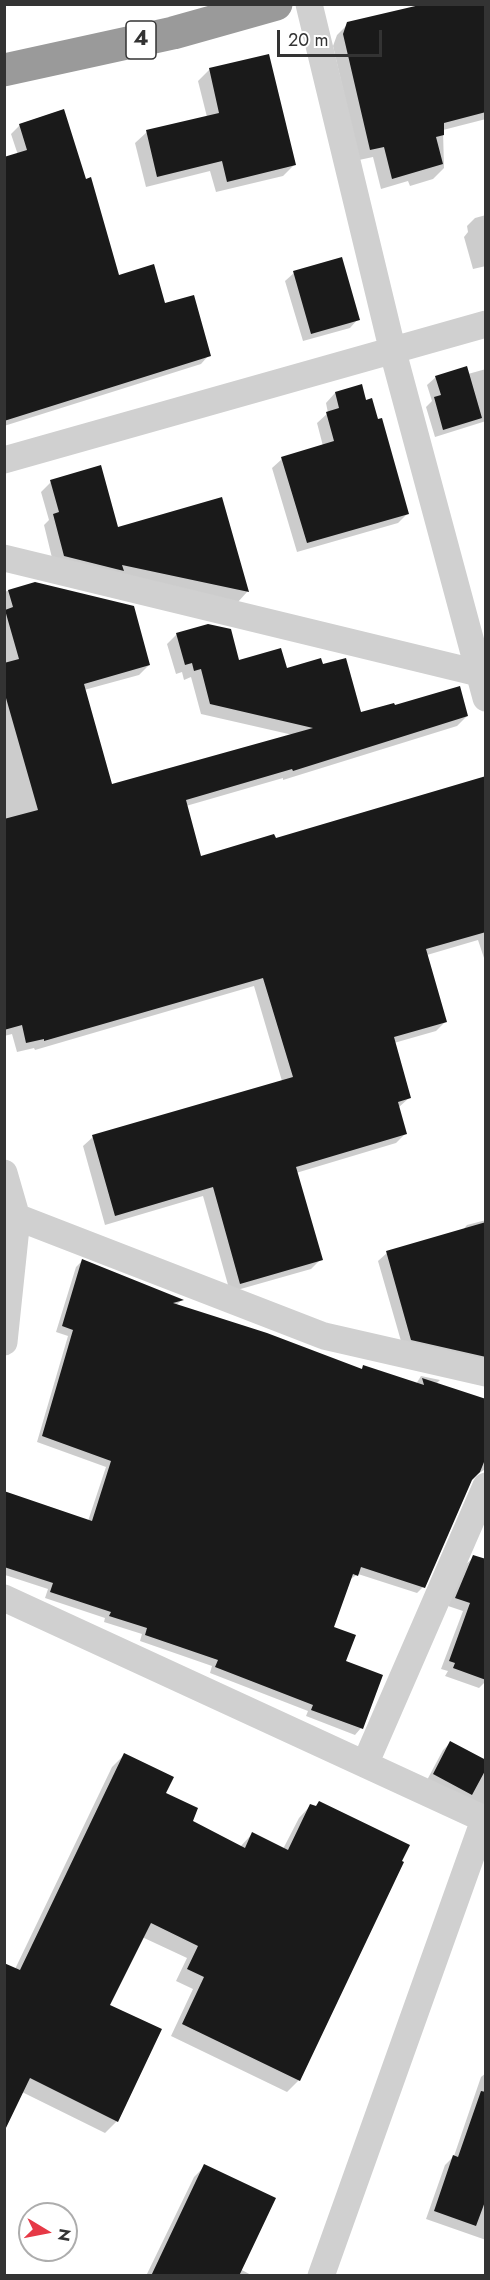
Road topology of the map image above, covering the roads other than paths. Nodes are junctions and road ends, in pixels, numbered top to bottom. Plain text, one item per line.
1 (276, 4) edge
2 (309, 4) edge
3 (209, 14) edge
4 (4, 70) edge
5 (486, 324) edge
6 (393, 352) junction
7 (4, 460) edge
8 (4, 558) edge
9 (482, 686) edge
10 (4, 1173) edge
11 (11, 1215) edge
12 (4, 1342) edge
13 (486, 1373) edge
14 (486, 1486) edge
15 (4, 1598) edge
16 (365, 1764) junction
17 (485, 1820) edge
18 (321, 2276) edge

1 - 3 highway, 4
2 - 6 street
3 - 4 highway, 4
5 - 6 street
6 - 7 street
6 - 9 street
8 - 9 street
10 - 11 street
11 - 12 street
11 - 13 street
14 - 16 street
15 - 16 street
16 - 17 street
17 - 18 street

